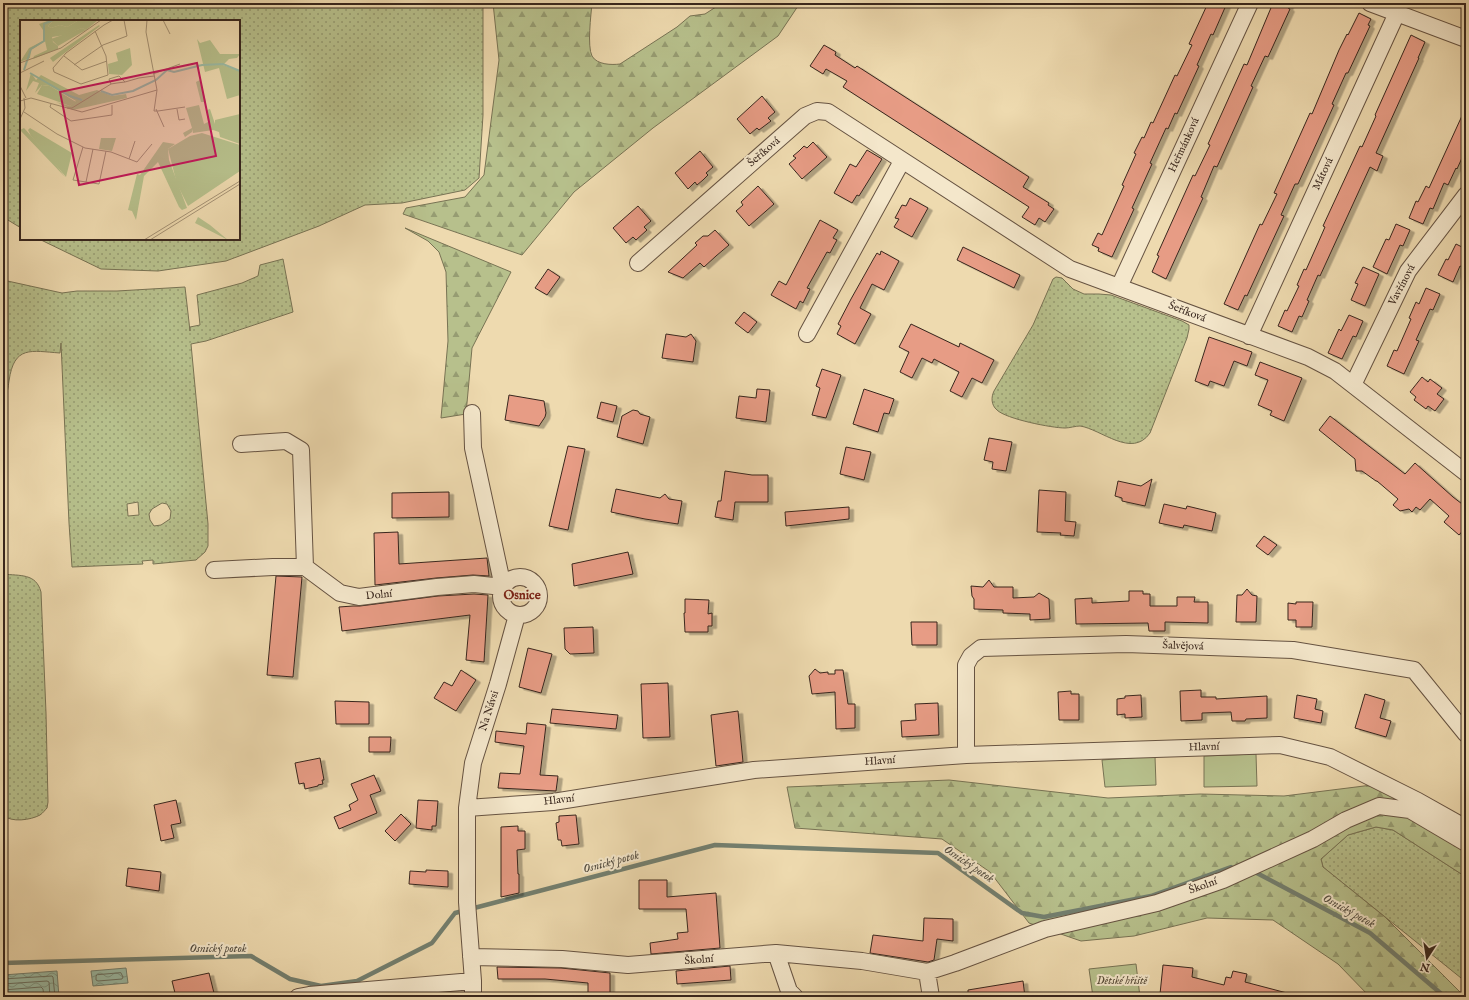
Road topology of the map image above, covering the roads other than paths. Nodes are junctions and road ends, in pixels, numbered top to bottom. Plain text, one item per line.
1 (1250, 3) edge
2 (1370, 3) edge
3 (1397, 13) junction
4 (1466, 38) edge
5 (902, 160) junction
6 (1466, 195) edge
7 (638, 263) dead end
8 (1119, 287) junction
9 (807, 334) dead end
10 (1249, 336) junction
11 (1353, 385) junction
12 (472, 413) dead end
13 (241, 444) dead end
14 (1466, 473) edge
15 (305, 567) junction
16 (214, 570) dead end
17 (504, 587) junction
18 (517, 615) junction
19 (1466, 734) edge
20 (966, 755) junction
21 (467, 808) junction
22 (1466, 828) edge
23 (1466, 843) edge
24 (776, 953) junction
25 (471, 957) junction
26 (927, 972) junction
27 (473, 981) junction
28 (298, 997) edge
29 (473, 997) edge
30 (795, 997) edge
31 (931, 997) edge

1 - 8 street, Heřmánková
2 - 3 street
3 - 4 street
3 - 10 street, Mátová
5 - 7 street, Šeříková
5 - 8 street, Šeříková
5 - 9 street
6 - 11 street, Vavřínová
8 - 10 street, Šeříková
10 - 11 street, Šeříková
11 - 14 street, Šeříková
12 - 17 street
13 - 15 street
15 - 16 street
15 - 17 street, Dolní
17 - 18 street
17 - 18 street
18 - 21 street, Na Návsi
19 - 20 street, Šalvějová
20 - 21 street, Hlavní
20 - 22 street, Hlavní
21 - 25 street
23 - 26 street, Školní
24 - 25 street, Školní
24 - 26 street, Školní
24 - 30 street
25 - 27 street
26 - 31 street
27 - 28 street
27 - 29 street

